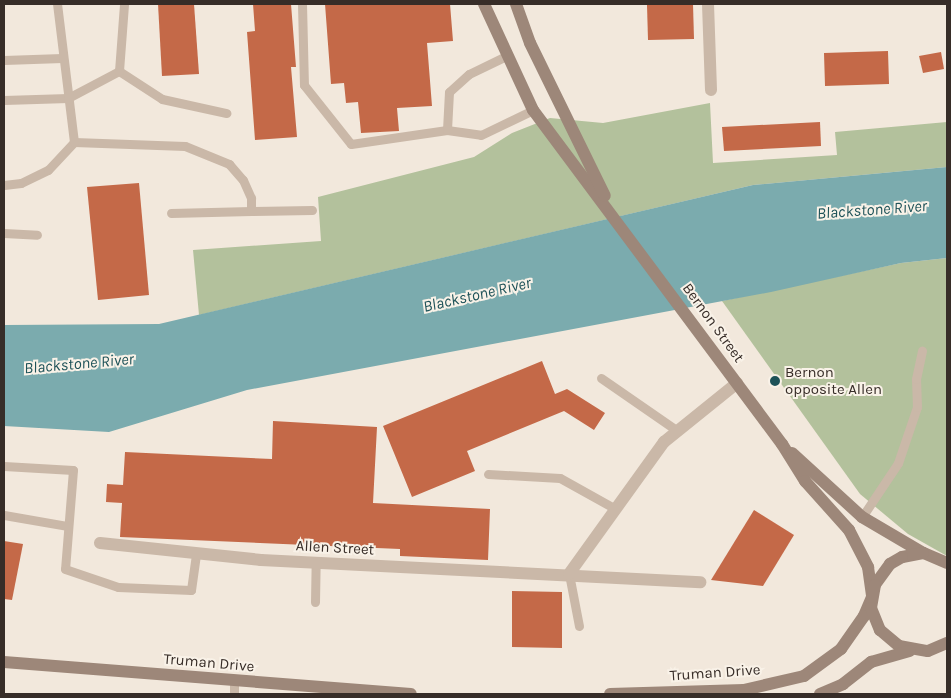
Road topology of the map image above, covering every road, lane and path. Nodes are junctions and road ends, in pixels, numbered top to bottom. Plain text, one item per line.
1 (57, 4) edge
2 (124, 4) edge
3 (302, 4) edge
4 (484, 4) edge
5 (516, 4) edge
6 (708, 4) edge
7 (506, 56) junction
8 (62, 58) junction
9 (4, 60) edge
10 (119, 71) junction
11 (711, 90) dead end
12 (68, 98) junction
13 (4, 100) edge
14 (533, 110) junction
15 (226, 112) dead end
16 (447, 130) junction
17 (74, 142) junction
18 (4, 185) edge
19 (312, 210) dead end
20 (251, 212) junction
21 (172, 213) dead end
22 (616, 220) junction
23 (4, 233) edge
24 (37, 236) dead end
25 (922, 352) dead end
26 (601, 378) dead end
27 (737, 383) junction
28 (676, 430) junction
29 (782, 444) junction
30 (4, 466) edge
31 (488, 474) dead end
32 (614, 508) junction
33 (4, 515) edge
34 (862, 517) junction
35 (68, 526) junction
36 (100, 542) dead end
37 (196, 552) junction
38 (923, 553) junction
39 (316, 563) junction
40 (947, 563) edge
41 (569, 574) junction
42 (700, 582) dead end
43 (872, 597) junction
44 (315, 602) dead end
45 (579, 626) dead end
46 (946, 644) edge
47 (911, 650) junction
48 (4, 662) edge
49 (234, 688) edge
50 (411, 694) edge
51 (610, 694) edge
52 (820, 694) edge

1 - 8 lane
2 - 10 lane
3 - 16 lane
4 - 7 main road, Bernon Street
5 - 22 main road, Bernon Street
6 - 11 street
7 - 14 main road, Bernon Street
7 - 16 lane
8 - 9 lane
8 - 12 lane
10 - 12 lane
10 - 15 lane
12 - 13 lane
12 - 17 lane
14 - 16 lane
14 - 22 main road, Bernon Street
17 - 18 lane
17 - 20 lane
19 - 20 lane
20 - 21 lane
22 - 27 main road, Bernon Street
23 - 24 lane
25 - 34 lane
26 - 28 lane
27 - 28 street
27 - 29 main road, Bernon Street
28 - 32 street
29 - 34 main road, Bernon Street
29 - 43 main road, Bernon Street
30 - 35 lane
31 - 32 lane
32 - 41 street
33 - 35 lane
34 - 38 main road, Bernon Street
35 - 37 lane
36 - 37 street, Allen Street
37 - 39 street, Allen Street
38 - 40 main road, Bernon Street
38 - 43 main road, Truman Drive
39 - 41 street, Allen Street
39 - 44 lane
41 - 42 street, Allen Street
41 - 45 lane
43 - 47 main road, Bernon Street
43 - 51 main road, Truman Drive
46 - 47 main road
47 - 52 main road
48 - 49 main road, Truman Drive
49 - 50 main road, Truman Drive

